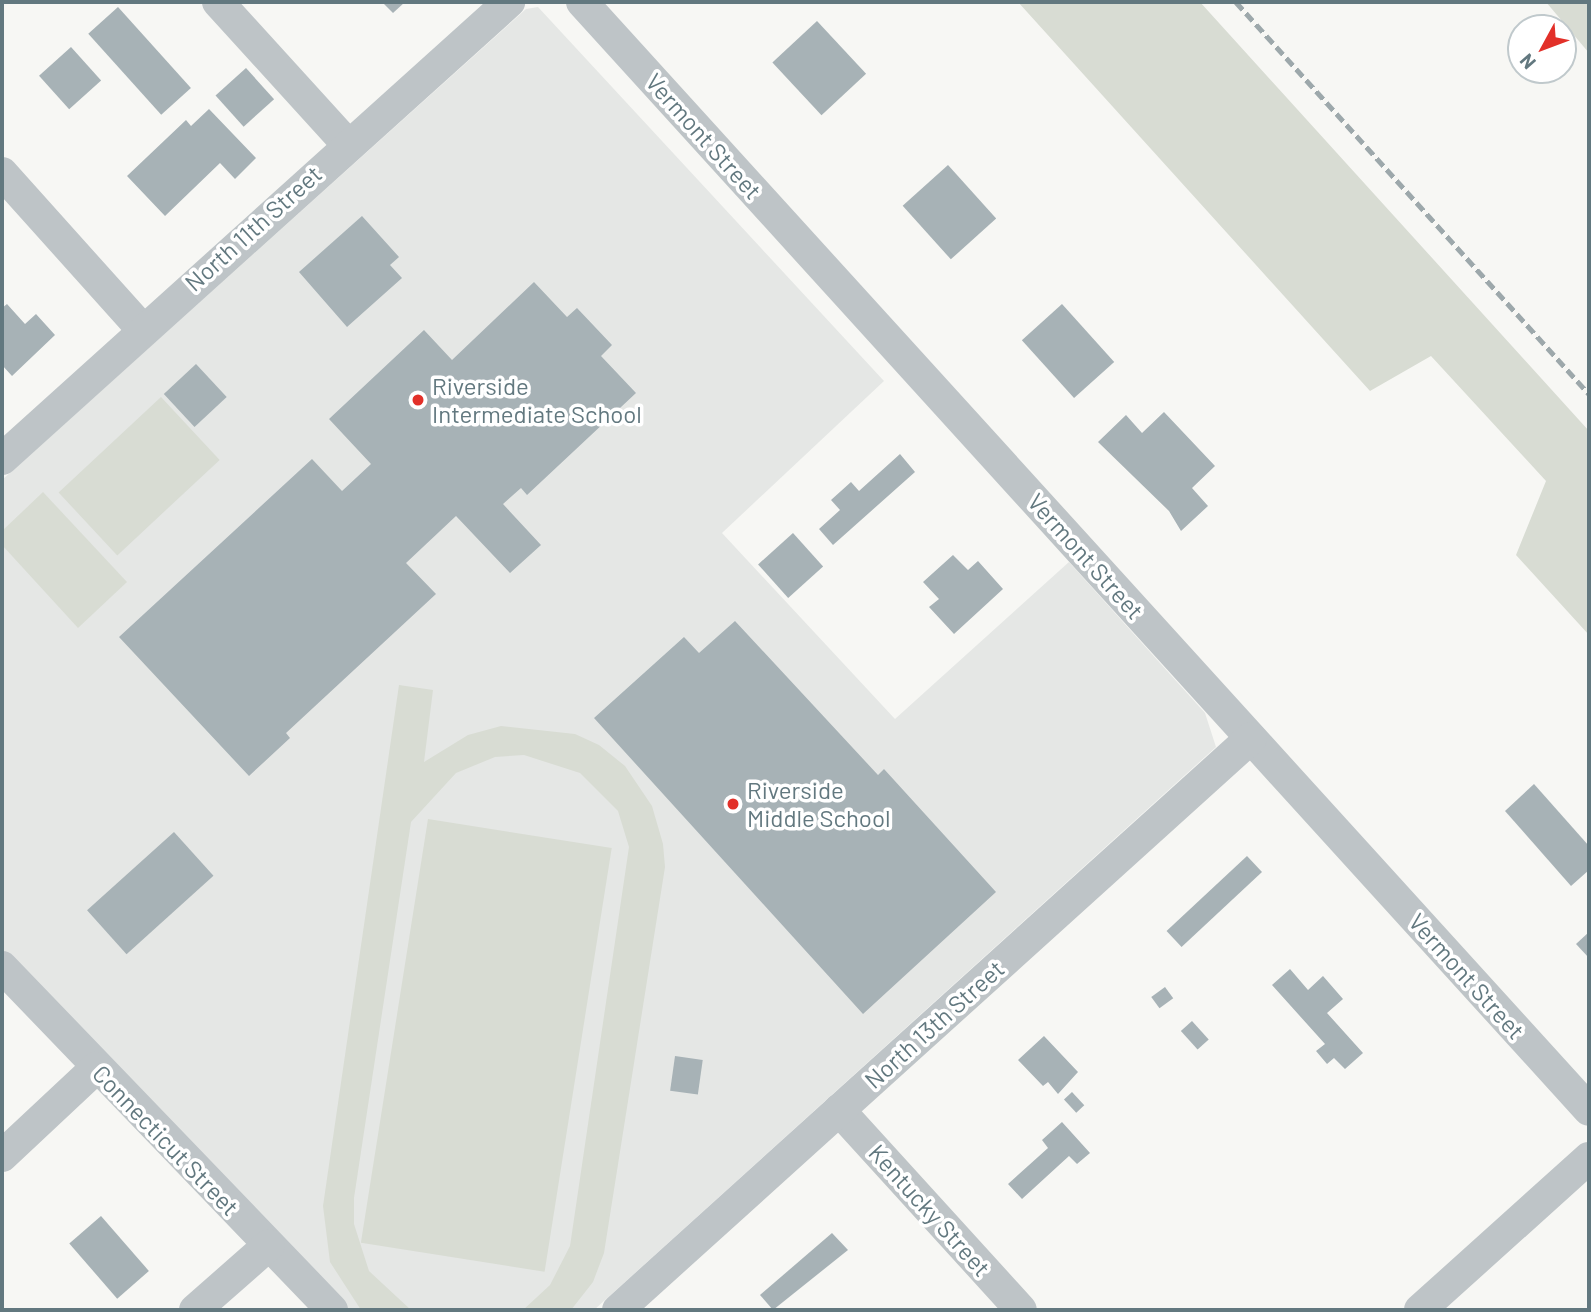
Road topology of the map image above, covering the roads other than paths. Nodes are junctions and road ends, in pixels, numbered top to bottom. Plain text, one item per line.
1 (218, 2) edge
2 (509, 2) edge
3 (582, 2) edge
4 (347, 144) junction
5 (2, 173) edge
6 (143, 330) junction
7 (2, 459) edge
8 (1251, 738) junction
9 (2, 967) edge
10 (96, 1068) junction
11 (839, 1110) junction
12 (1589, 1110) edge
13 (2, 1156) edge
14 (1589, 1158) edge
15 (269, 1245) junction
16 (195, 1310) edge
17 (332, 1310) edge
18 (618, 1310) edge
19 (1021, 1310) edge
20 (1420, 1310) edge

1 - 4 street
2 - 4 street, North 11th Street
3 - 8 street, Vermont Street
4 - 6 street, North 11th Street
5 - 6 street
6 - 7 street, North 11th Street
8 - 11 street, North 13th Street
8 - 12 street, Vermont Street
9 - 10 street, Connecticut Street
10 - 13 street
10 - 15 street, Connecticut Street
11 - 18 street, North 13th Street
11 - 19 street, Kentucky Street
14 - 20 street
15 - 16 street
15 - 17 street, Connecticut Street

